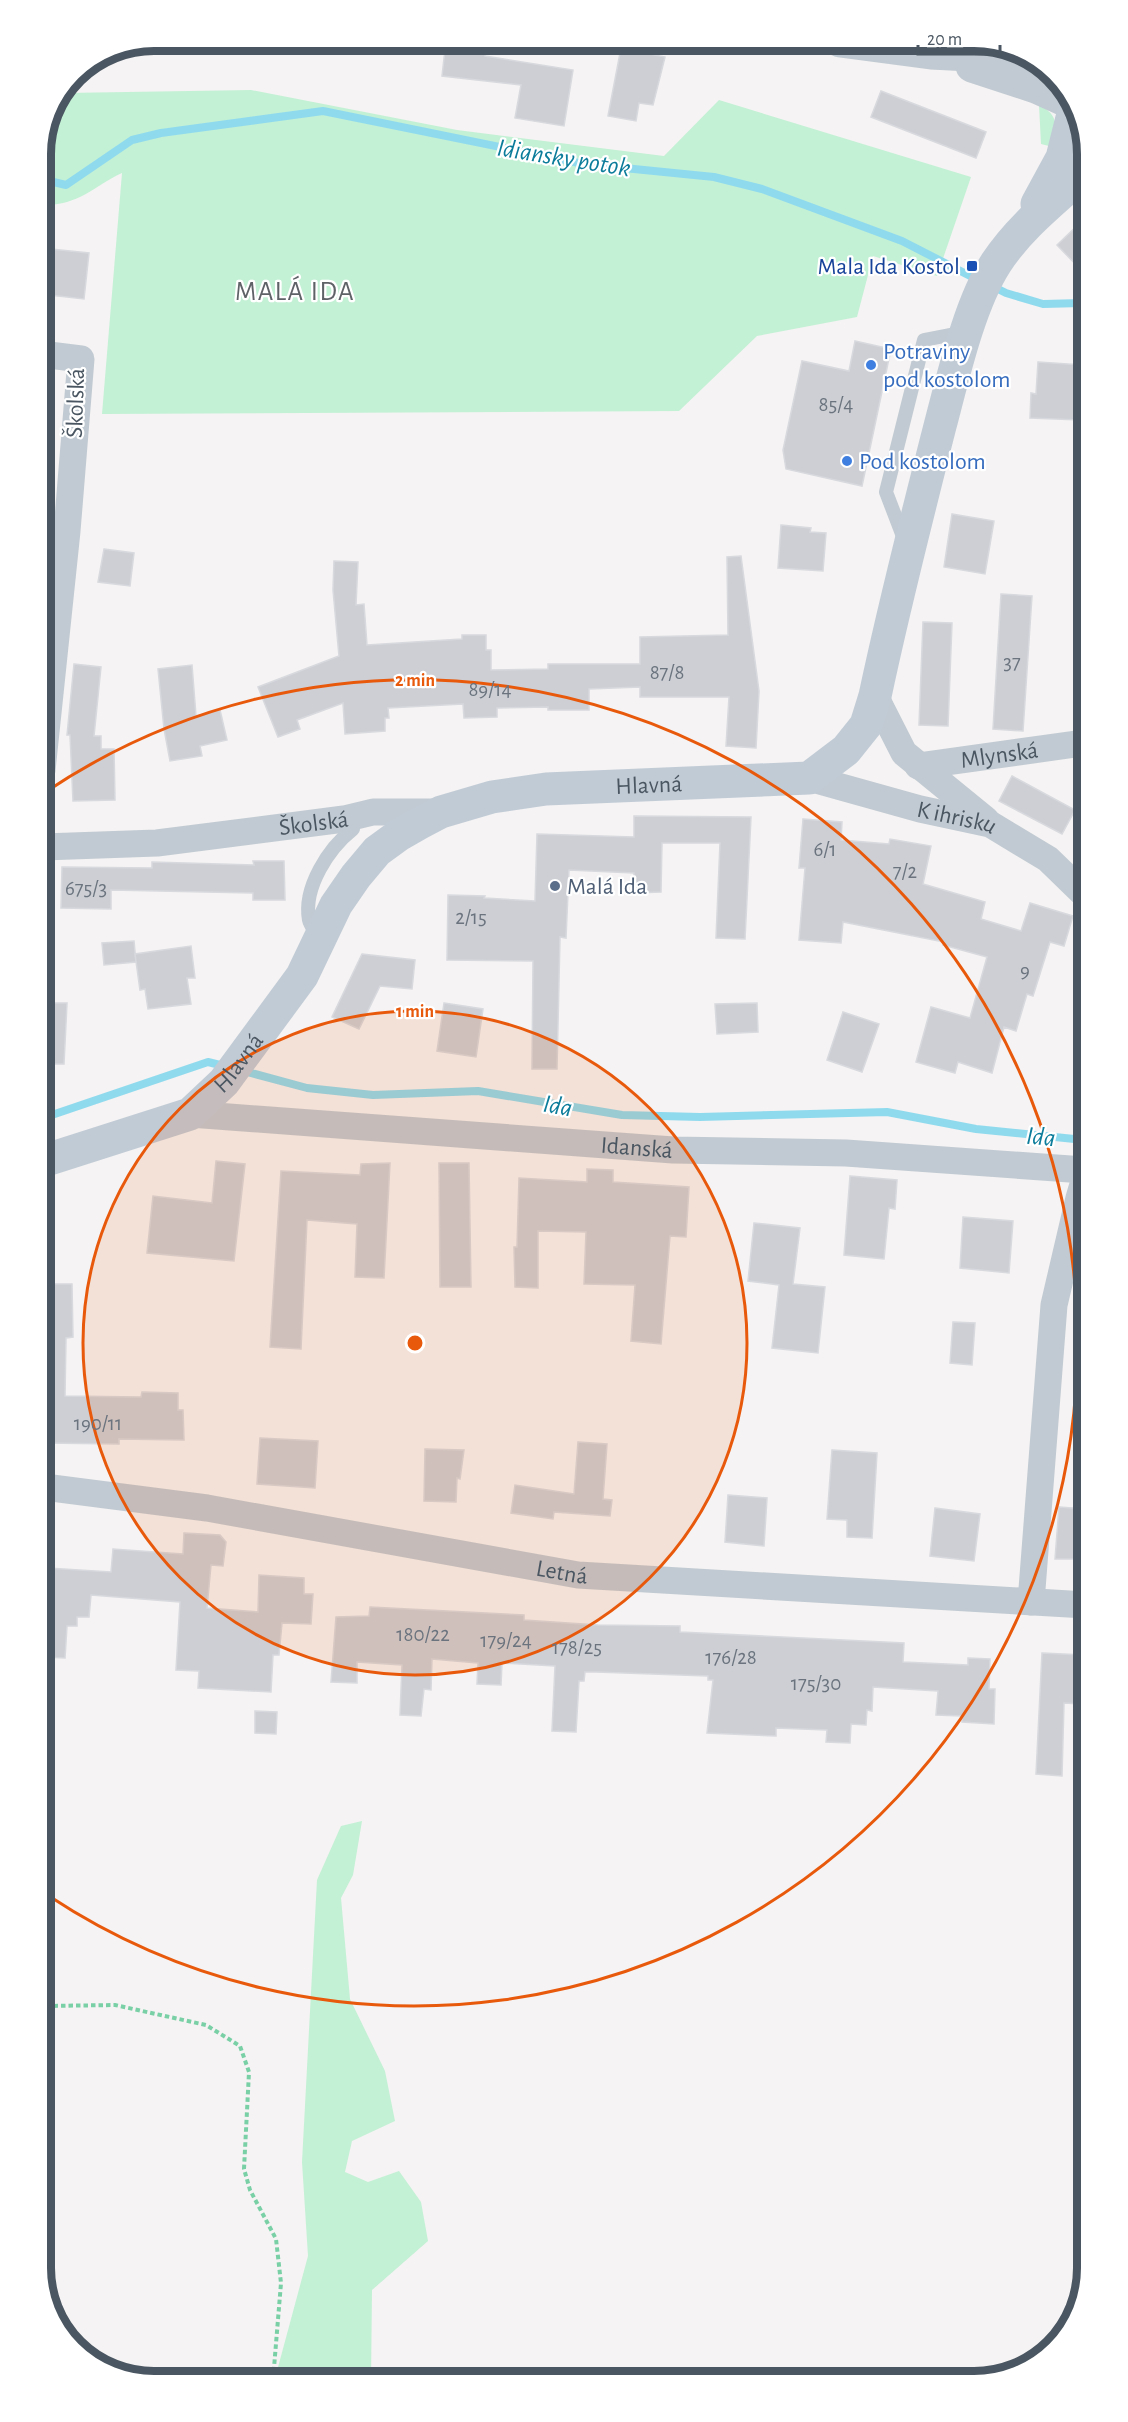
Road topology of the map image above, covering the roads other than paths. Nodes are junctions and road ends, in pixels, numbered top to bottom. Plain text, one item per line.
1 (917, 51) edge
2 (931, 53) junction
3 (1009, 57) edge
4 (1063, 103) edge
5 (1070, 117) edge
6 (1077, 179) edge
7 (1022, 228) junction
8 (51, 355) edge
9 (51, 684) edge
10 (875, 696) junction
11 (1077, 744) edge
12 (918, 766) junction
13 (809, 778) junction
14 (441, 812) junction
15 (348, 824) junction
16 (990, 824) junction
17 (51, 847) edge
18 (377, 851) junction
19 (1077, 883) edge
20 (318, 938) junction
21 (190, 1114) junction
22 (51, 1159) edge
23 (1077, 1170) edge
24 (1077, 1207) edge
25 (51, 1488) edge
26 (1031, 1602) junction
27 (1077, 1605) edge

1 - 2 street
2 - 3 street
2 - 4 street
5 - 7 main road
6 - 7 main road
7 - 10 main road
8 - 9 street, Školská
10 - 12 street
10 - 13 main road
11 - 12 street, Mlynská
12 - 16 street
13 - 14 main road, Hlavná
13 - 16 street, K ihrisku
14 - 15 street, Školská
14 - 18 main road, Hlavná
15 - 17 street, Školská
15 - 18 street
15 - 20 lane
16 - 19 street, K ihrisku
18 - 20 main road, Hlavná
20 - 21 main road, Hlavná
21 - 22 main road, Hlavná
21 - 23 street, Idanská
24 - 26 street
25 - 26 street, Letná
26 - 27 street, Letná

